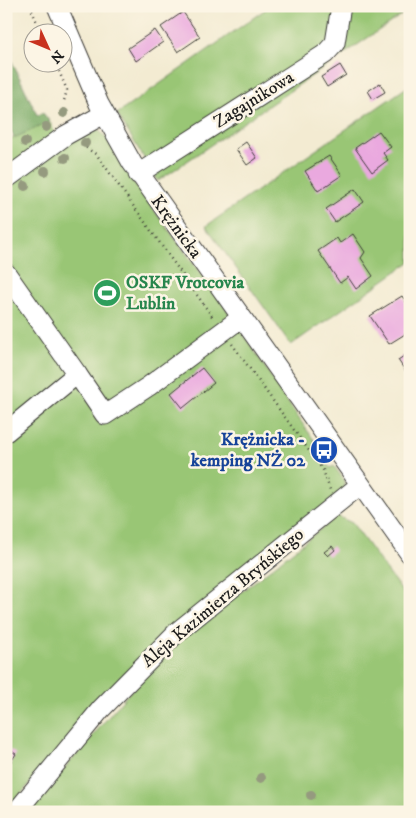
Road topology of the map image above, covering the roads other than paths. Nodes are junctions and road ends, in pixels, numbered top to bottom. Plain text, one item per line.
1 (57, 6) edge
2 (341, 6) edge
3 (104, 114) junction
4 (138, 174) junction
5 (6, 180) edge
6 (6, 273) edge
7 (241, 318) junction
8 (77, 374) junction
9 (6, 432) edge
10 (360, 485) junction
11 (410, 554) edge
12 (16, 812) edge

1 - 3 street, Krężnicka
2 - 4 street, Zagajnikowa
3 - 4 street, Krężnicka
3 - 5 street
4 - 7 street, Krężnicka
6 - 8 street
7 - 8 street
7 - 10 street, Krężnicka
8 - 9 street
10 - 11 street, Krężnicka
10 - 12 street, Aleja Kazimierza Bryńskiego

